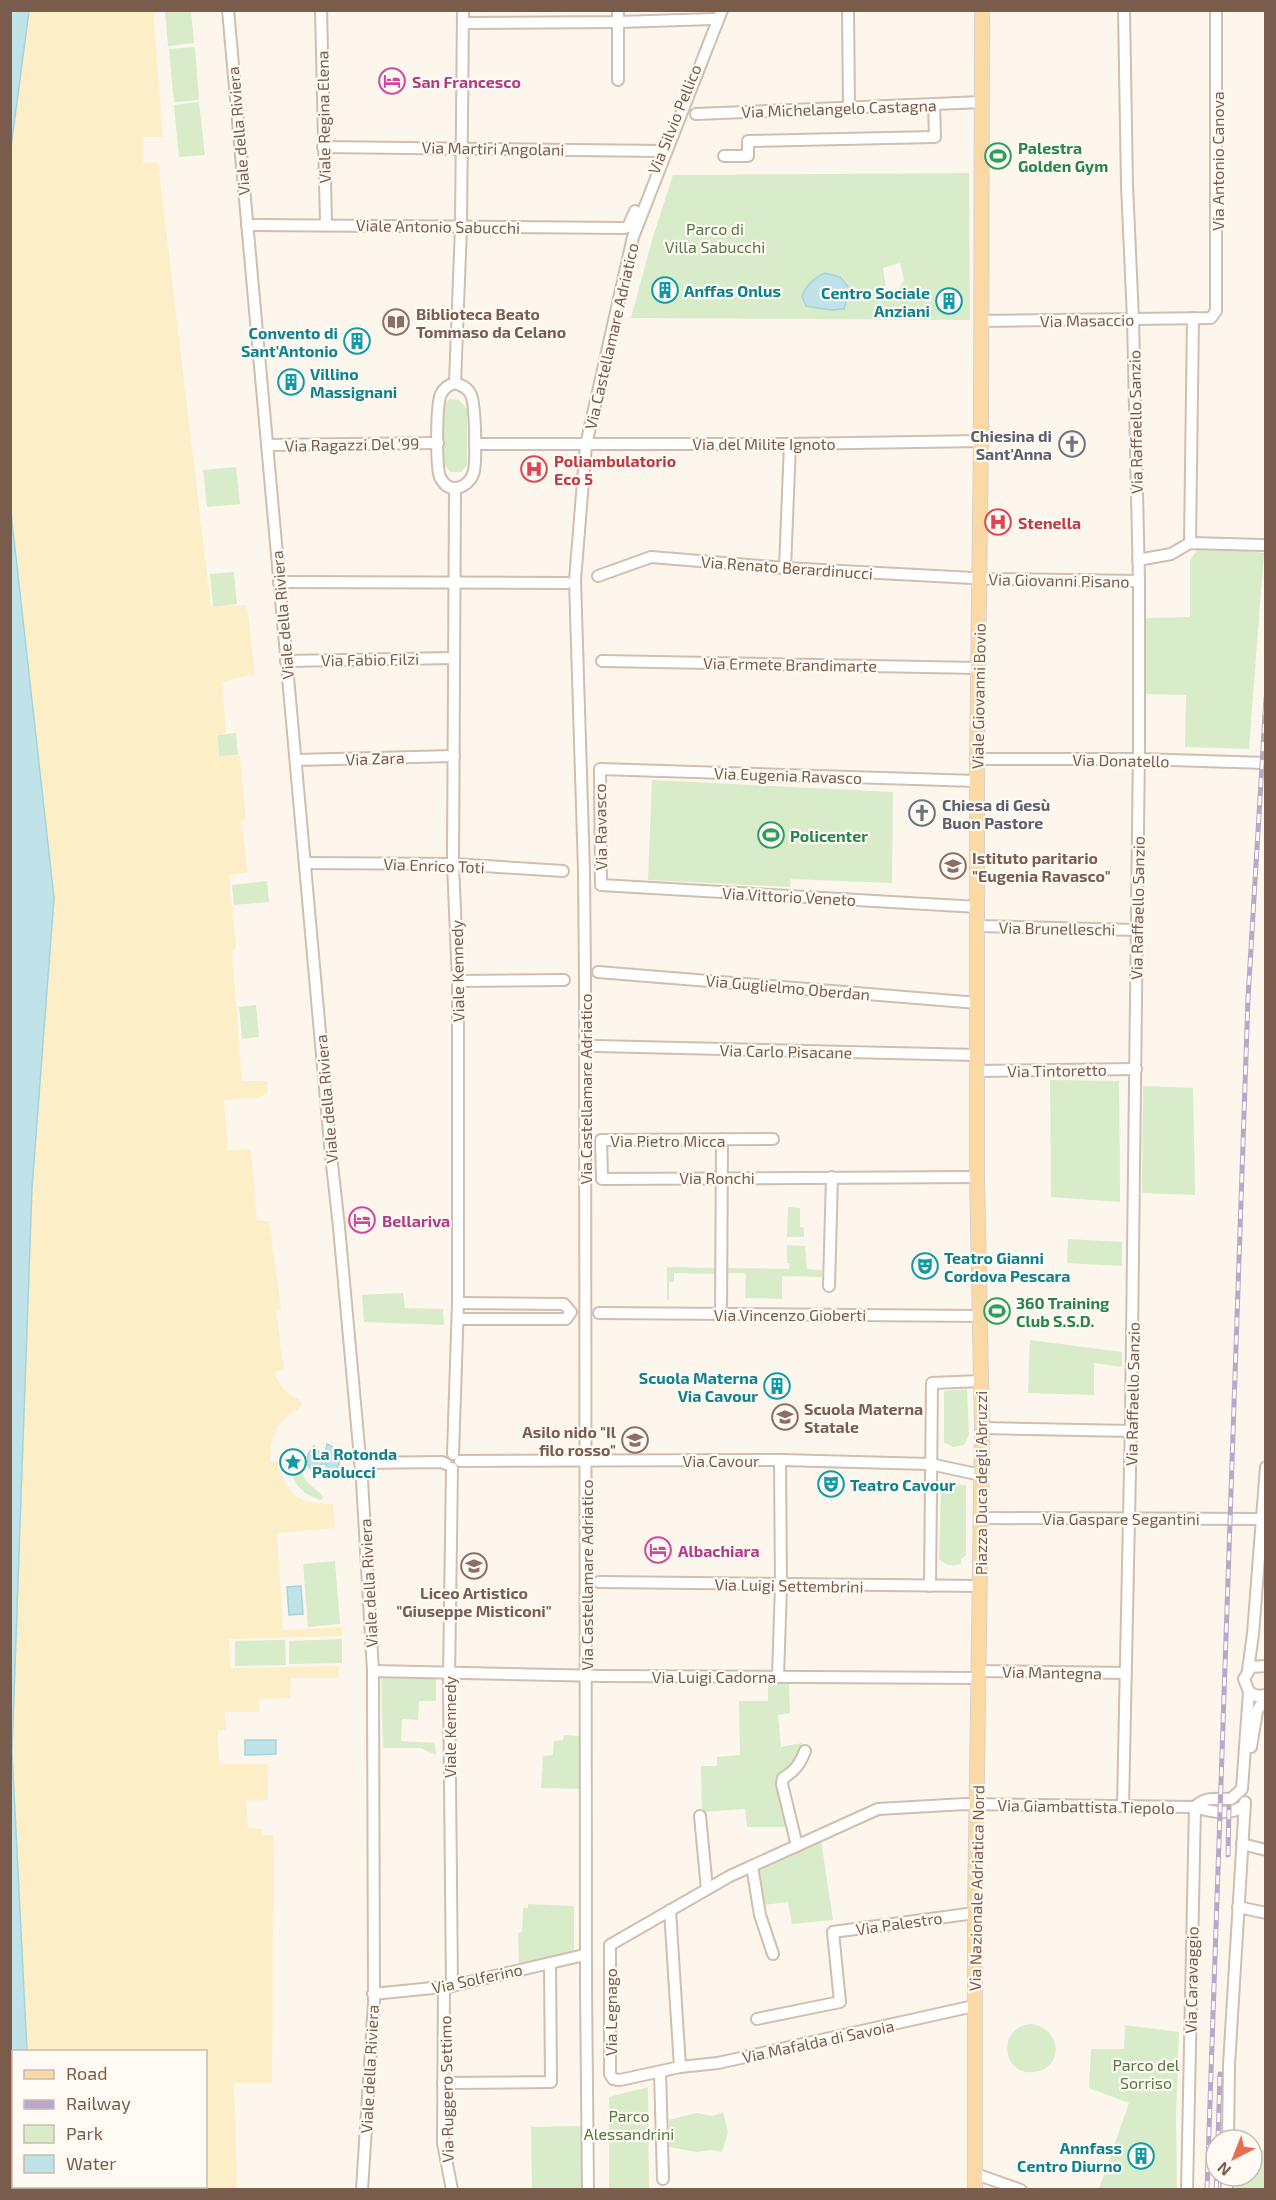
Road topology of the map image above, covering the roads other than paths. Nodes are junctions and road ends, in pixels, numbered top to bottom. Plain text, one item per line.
1 (228, 10) edge
2 (321, 10) edge
3 (463, 10) edge
4 (722, 10) edge
5 (848, 10) edge
6 (982, 10) edge
7 (1124, 10) edge
8 (1216, 10) edge
9 (715, 15) edge
10 (619, 16) edge
11 (464, 23) junction
12 (618, 80) dead end
13 (982, 102) junction
14 (934, 104) junction
15 (849, 107) junction
16 (696, 114) dead end
17 (323, 147) junction
18 (461, 148) junction
19 (662, 151) junction
20 (724, 156) dead end
21 (326, 224) junction
22 (247, 225) junction
23 (461, 227) junction
24 (628, 227) joint
25 (1216, 311) joint
26 (1192, 318) junction
27 (1133, 319) junction
28 (981, 321) junction
29 (455, 383) junction
30 (981, 441) junction
31 (438, 443) junction
32 (475, 444) junction
33 (790, 444) junction
34 (267, 445) junction
35 (586, 445) junction
36 (455, 488) junction
37 (1190, 543) junction
38 (1263, 545) dead end
39 (1138, 560) junction
40 (785, 568) junction
41 (598, 576) dead end
42 (979, 578) junction
43 (1139, 581) junction
44 (279, 582) junction
45 (454, 583) junction
46 (567, 583) dead end
47 (454, 658) junction
48 (286, 661) junction
49 (602, 661) dead end
50 (978, 668) junction
51 (454, 756) junction
52 (977, 759) junction
53 (1139, 759) junction
54 (296, 760) junction
55 (1266, 764) edge
56 (600, 769) joint
57 (977, 781) junction
58 (305, 863) junction
59 (453, 864) junction
60 (562, 871) dead end
61 (601, 885) joint
62 (978, 908) junction
63 (978, 926) junction
64 (1137, 930) junction
65 (598, 972) dead end
66 (564, 980) dead end
67 (458, 981) junction
68 (978, 1003) junction
69 (596, 1046) dead end
70 (977, 1055) junction
71 (1136, 1069) junction
72 (977, 1071) junction
73 (722, 1139) junction
74 (773, 1139) dead end
75 (722, 1177) junction
76 (832, 1177) junction
77 (977, 1177) junction
78 (602, 1179) joint
79 (829, 1286) dead end
80 (458, 1303) junction
81 (600, 1313) dead end
82 (721, 1314) junction
83 (980, 1316) junction
84 (458, 1319) junction
85 (981, 1381) junction
86 (982, 1428) junction
87 (1131, 1431) junction
88 (780, 1460) junction
89 (586, 1461) junction
90 (453, 1462) junction
91 (360, 1463) junction
92 (930, 1464) junction
93 (1266, 1467) edge
94 (981, 1475) junction
95 (981, 1518) junction
96 (1129, 1518) junction
97 (1262, 1519) junction
98 (599, 1582) dead end
99 (781, 1585) junction
100 (930, 1586) junction
101 (980, 1586) junction
102 (1253, 1634) junction
103 (1266, 1666) edge
104 (1248, 1670) junction
105 (373, 1671) junction
106 (449, 1671) junction
107 (1125, 1672) junction
108 (586, 1674) junction
109 (979, 1675) junction
110 (778, 1677) junction
111 (1248, 1692) junction
112 (1266, 1696) edge
113 (805, 1751) dead end
114 (1231, 1799) junction
115 (977, 1804) junction
116 (1123, 1806) junction
117 (1195, 1807) junction
118 (1242, 1811) junction
119 (700, 1816) dead end
120 (1242, 1844) junction
121 (797, 1846) junction
122 (1266, 1850) edge
123 (752, 1866) junction
124 (707, 1889) junction
125 (1238, 1907) junction
126 (670, 1910) junction
127 (975, 1912) junction
128 (1266, 1913) edge
129 (773, 1954) dead end
130 (580, 1956) dead end
131 (550, 1963) junction
132 (448, 1986) junction
133 (373, 1994) junction
134 (974, 2006) junction
135 (757, 2019) dead end
136 (680, 2067) junction
137 (660, 2072) junction
138 (613, 2079) joint
139 (443, 2083) junction
140 (1228, 2128) edge
141 (976, 2174) junction
142 (663, 2179) dead end
143 (362, 2190) edge
144 (452, 2190) edge
145 (588, 2190) edge
146 (975, 2190) edge
147 (1021, 2190) edge
148 (1187, 2190) edge

1 - 22 street, Viale della Riviera
2 - 17 street, Viale Regina Elena
3 - 11 street
4 - 35 street, Via Castellamare Adriatico
5 - 15 street
6 - 13 main road, Viale Giovanni Bovio
7 - 27 street, Via Raffaello Sanzio
8 - 25 street, Via Antonio Canova
9 - 10 street
9 - 19 street, Via Silvio Pellico
10 - 11 street
10 - 12 street
11 - 18 street
13 - 14 street, Via Michelangelo Castagna
13 - 28 main road, Viale Giovanni Bovio
14 - 15 street, Via Michelangelo Castagna
14 - 20 street
15 - 16 street, Via Michelangelo Castagna
17 - 18 street, Via Martiri Angolani
17 - 21 street, Viale Regina Elena
18 - 19 street, Via Martiri Angolani
18 - 23 street
19 - 24 street, Via Silvio Pellico
21 - 22 street, Viale Antonio Sabucchi
21 - 23 street, Viale Antonio Sabucchi
22 - 34 street, Viale della Riviera
23 - 24 street, Viale Antonio Sabucchi
23 - 29 street
25 - 26 street, Via Masaccio
26 - 27 street, Via Masaccio
26 - 37 street
27 - 28 street, Via Masaccio
27 - 39 street, Via Raffaello Sanzio
28 - 30 main road, Viale Giovanni Bovio
29 - 31 street
29 - 32 street
30 - 33 street, Via del Milite Ignoto
30 - 42 main road, Viale Giovanni Bovio
31 - 34 street, Via Ragazzi Del '99
31 - 36 street
32 - 35 street, Via del Milite Ignoto
32 - 36 street
33 - 35 street, Via del Milite Ignoto
33 - 40 street
34 - 44 street, Viale della Riviera
35 - 89 street, Via Castellamare Adriatico
36 - 45 street, Viale Kennedy
37 - 38 street, Via Giovanni Pisano
37 - 39 street, Via Giovanni Pisano
39 - 43 street, Via Raffaello Sanzio
40 - 41 street, Via Renato Berardinucci
40 - 42 street, Via Renato Berardinucci
42 - 43 street, Via Giovanni Pisano
42 - 50 main road, Viale Giovanni Bovio
43 - 53 street, Via Raffaello Sanzio
44 - 45 street
44 - 48 street, Viale della Riviera
45 - 46 street
45 - 47 street, Viale Kennedy
47 - 48 street, Via Fabio Filzi
47 - 51 street, Viale Kennedy
48 - 54 street, Viale della Riviera
49 - 50 street, Via Ermete Brandimarte
50 - 52 main road, Viale Giovanni Bovio
51 - 54 street, Via Zara
51 - 59 street, Viale Kennedy
52 - 53 street, Via Donatello
52 - 57 main road, Viale Giovanni Bovio
53 - 55 street, Via Donatello
53 - 64 street, Via Raffaello Sanzio
54 - 58 street, Viale della Riviera
56 - 57 street, Via Eugenia Ravasco
56 - 61 street, Via Ravasco
57 - 62 main road, Viale Giovanni Bovio
58 - 59 street, Via Enrico Toti
58 - 91 street, Viale della Riviera
59 - 60 street, Via Enrico Toti
59 - 67 street, Viale Kennedy
61 - 62 street, Via Vittorio Veneto
62 - 63 main road, Viale Giovanni Bovio
63 - 64 street, Via Brunelleschi
63 - 68 main road, Viale Giovanni Bovio
64 - 71 street, Via Raffaello Sanzio
65 - 68 street, Via Guglielmo Oberdan
66 - 67 street
67 - 80 street, Viale Kennedy
68 - 70 main road, Viale Giovanni Bovio
69 - 70 street, Via Carlo Pisacane
70 - 72 main road, Viale Giovanni Bovio
71 - 72 street, Via Tintoretto
71 - 87 street, Via Raffaello Sanzio
72 - 77 main road, Viale Giovanni Bovio
73 - 74 street, Via Pietro Micca
73 - 75 street
73 - 78 street, Via Pietro Micca
75 - 76 street, Via Ronchi
75 - 78 street, Via Ronchi
75 - 82 street
76 - 77 street, Via Ronchi
76 - 79 street
77 - 83 main road, Viale Giovanni Bovio
80 - 84 street, Viale Kennedy
80 - 84 street
81 - 82 street, Via Vincenzo Gioberti
82 - 83 street, Via Vincenzo Gioberti
83 - 85 main road, Viale Giovanni Bovio
84 - 90 street, Viale Kennedy
85 - 86 main road, Piazza Duca degli Abruzzi
85 - 92 street, Piazza Duca degli Abruzzi
86 - 87 street
86 - 94 main road, Piazza Duca degli Abruzzi
87 - 96 street, Via Raffaello Sanzio
88 - 89 street, Via Cavour
88 - 92 street, Via Cavour
88 - 99 street
89 - 90 street, Via Cavour
89 - 108 street, Via Castellamare Adriatico
90 - 91 street, Via Cavour
90 - 106 street, Viale Kennedy
91 - 105 street, Viale della Riviera
92 - 94 street, Via Cavour
92 - 100 street, Piazza Duca degli Abruzzi
93 - 97 street
94 - 95 main road, Piazza Duca degli Abruzzi
95 - 96 street, Via Gaspare Segantini
95 - 101 main road, Piazza Duca degli Abruzzi
96 - 97 street, Via Gaspare Segantini
96 - 107 street, Via Raffaello Sanzio
97 - 102 street
98 - 99 street, Via Luigi Settembrini
99 - 100 street, Via Luigi Settembrini
99 - 110 street
100 - 101 street, Via Luigi Settembrini
101 - 109 main road, Via Nazionale Adriatica Nord
102 - 103 street
102 - 104 street
103 - 104 street
104 - 111 street
105 - 106 street, Via Luigi Cadorna
105 - 133 street, Viale della Riviera
106 - 108 street, Via Luigi Cadorna
106 - 132 street, Viale Kennedy
107 - 109 street, Via Mantegna
107 - 116 street, Via Raffaello Sanzio
108 - 110 street, Via Luigi Cadorna
108 - 145 street, Via Castellamare Adriatico
109 - 110 street, Via Luigi Cadorna
109 - 115 main road, Via Nazionale Adriatica Nord
111 - 112 street
111 - 114 street
112 - 118 street
113 - 121 street
114 - 117 street
114 - 118 street
115 - 116 street, Via Giambattista Tiepolo
115 - 121 street
115 - 127 main road, Via Nazionale Adriatica Nord
116 - 117 street, Via Giambattista Tiepolo
117 - 118 street
117 - 148 street, Via Caravaggio
118 - 120 street
119 - 124 street
120 - 122 street
120 - 125 street
121 - 123 street
123 - 124 street
123 - 129 street
124 - 126 street
125 - 128 street
125 - 140 street
126 - 136 street
126 - 138 street, Via Legnago
127 - 134 main road, Via Nazionale Adriatica Nord
127 - 135 street, Via Palestro
130 - 131 street, Via Solferino
131 - 132 street, Via Solferino
131 - 139 street
132 - 133 street, Via Solferino
132 - 139 street, Via Ruggero Settimo
133 - 143 street, Viale della Riviera
134 - 136 street, Via Mafalda di Savoia
134 - 141 main road, Via Nazionale Adriatica Nord
136 - 137 street, Via Mafalda di Savoia
137 - 138 street, Via Mafalda di Savoia
137 - 142 street
139 - 144 street, Via Ruggero Settimo
141 - 146 main road, Via Nazionale Adriatica Nord
141 - 147 street

